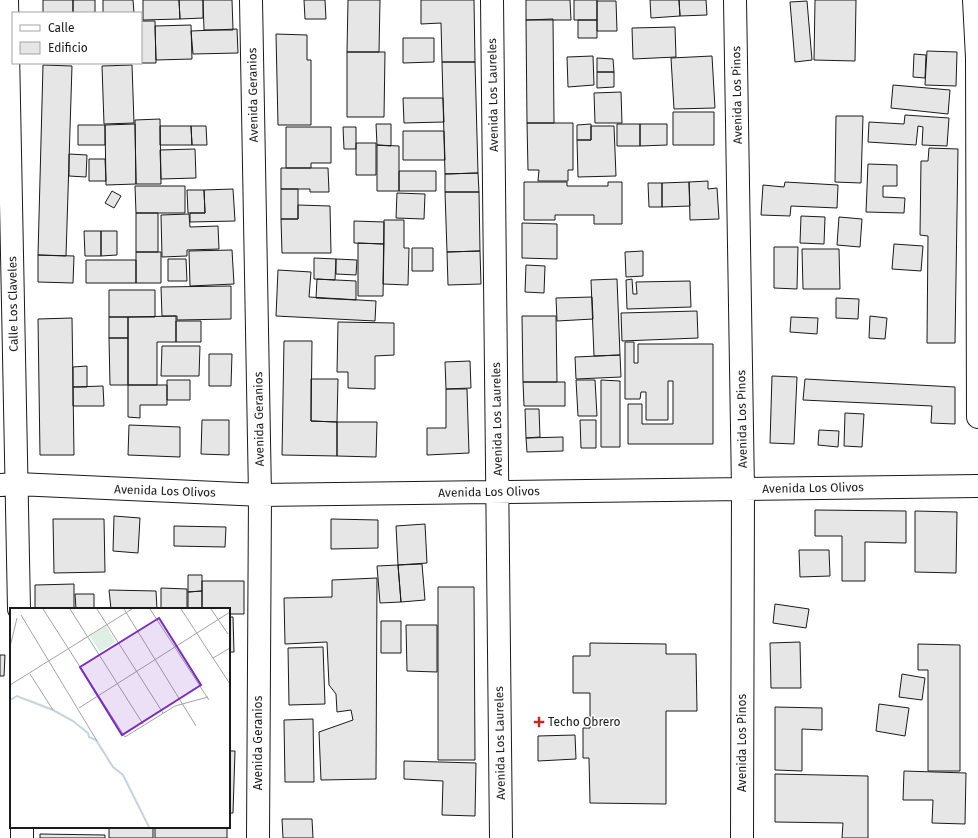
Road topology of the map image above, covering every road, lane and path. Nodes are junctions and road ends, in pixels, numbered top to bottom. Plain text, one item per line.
1 (7, 0) edge
2 (251, 0) edge
3 (492, 0) edge
4 (735, 0) edge
5 (974, 0) edge
6 (978, 418) edge
7 (8, 484) edge
8 (978, 486) edge
9 (743, 489) junction
10 (498, 492) junction
11 (260, 495) junction
12 (19, 608) edge
13 (258, 838) edge
14 (502, 838) edge
15 (742, 838) edge

1 - 7 street, Calle Los Claveles
2 - 11 street, Avenida Geranios
3 - 10 street, Avenida Los Laureles
4 - 9 street, Avenida Los Pinos
5 - 6 street
7 - 11 street, Avenida Los Olivos
7 - 12 street, Calle Los Claveles
8 - 9 street, Avenida Los Olivos
9 - 10 street, Avenida Los Olivos
9 - 15 street, Avenida Los Pinos
10 - 11 street, Avenida Los Olivos
10 - 14 street, Avenida Los Laureles
11 - 13 street, Avenida Geranios

